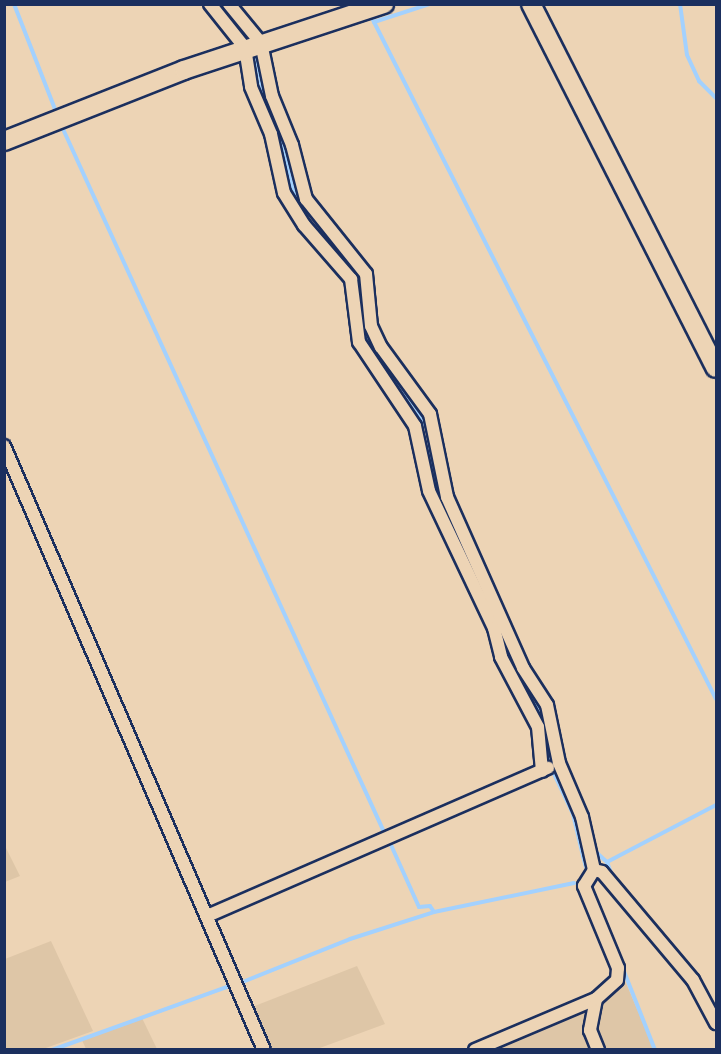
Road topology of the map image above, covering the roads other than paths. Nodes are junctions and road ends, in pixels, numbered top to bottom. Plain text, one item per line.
1 (210, 4) edge
2 (229, 4) edge
3 (384, 4) edge
4 (531, 4) edge
5 (253, 45) junction
6 (4, 141) edge
7 (717, 368) edge
8 (4, 446) edge
9 (559, 763) junction
10 (542, 771) junction
11 (591, 860) junction
12 (207, 915) junction
13 (596, 999) junction
14 (717, 1023) edge
15 (264, 1050) edge
16 (475, 1050) edge
17 (598, 1050) edge

1 - 5 street
2 - 5 street
3 - 5 street
4 - 7 street
5 - 6 street
5 - 9 street
5 - 10 street
8 - 12 street
9 - 10 street
9 - 11 street
10 - 12 street
11 - 13 street
11 - 14 street
12 - 15 street
13 - 16 street
13 - 17 street

